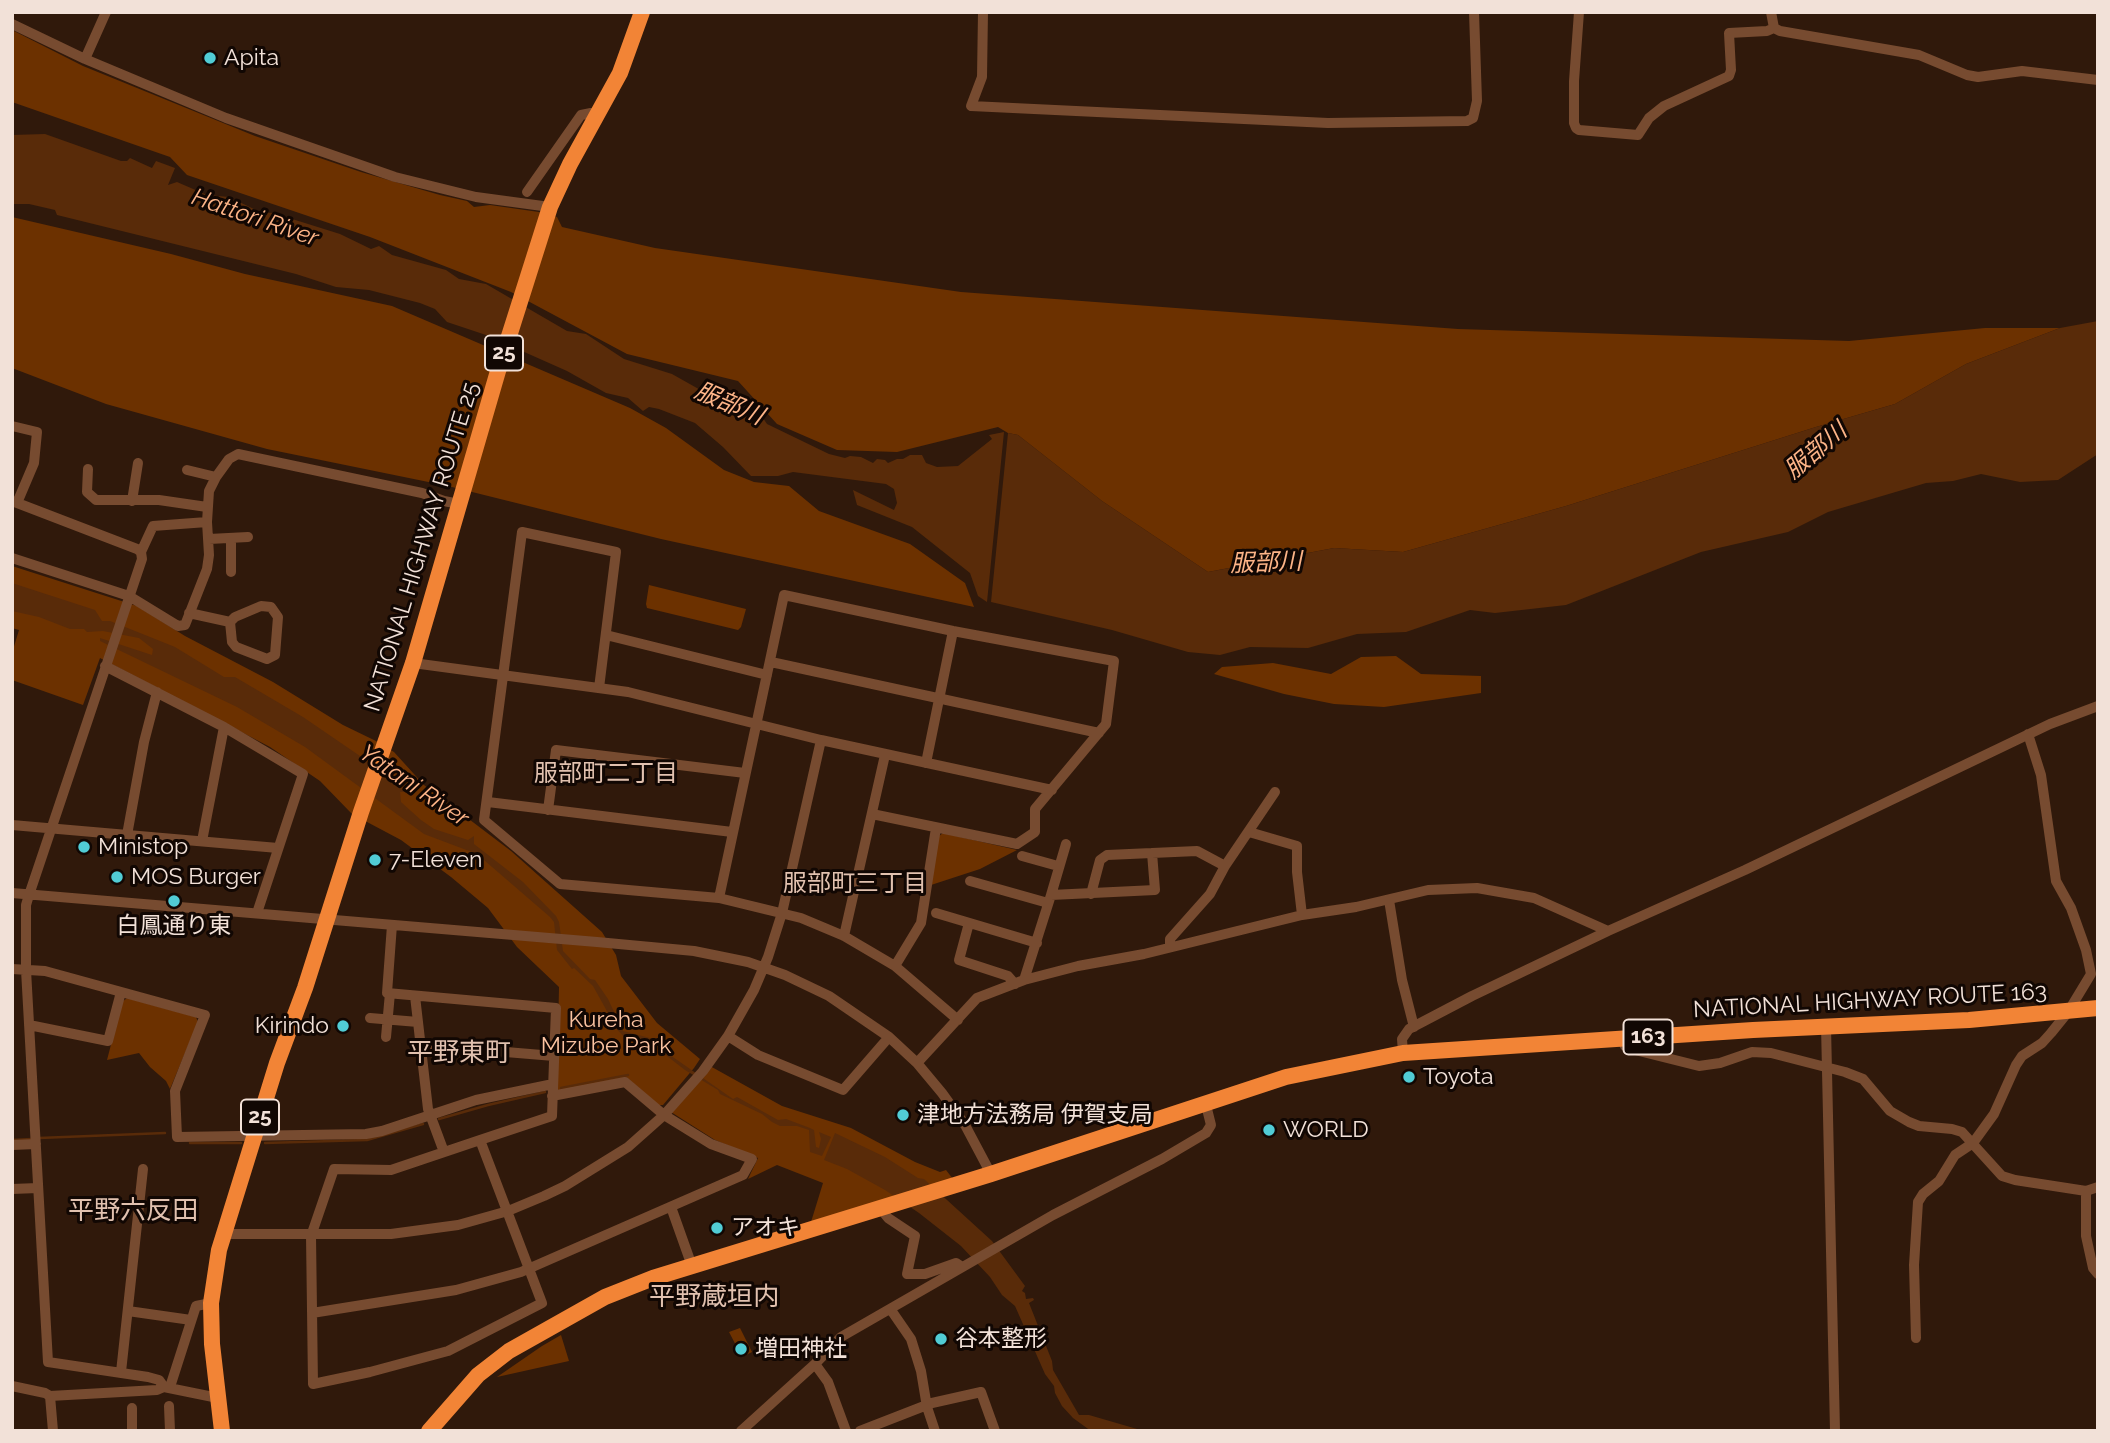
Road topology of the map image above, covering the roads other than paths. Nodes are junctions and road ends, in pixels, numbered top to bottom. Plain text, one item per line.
1 (106, 12) edge
2 (642, 12) edge
3 (983, 12) edge
4 (1474, 12) edge
5 (1579, 12) edge
6 (1771, 12) edge
7 (12, 24) edge
8 (1774, 28) junction
9 (85, 59) junction
10 (2098, 80) edge
11 (598, 115) junction
12 (527, 192) dead end
13 (550, 207) junction
14 (12, 426) edge
15 (138, 463) dead end
16 (88, 469) dead end
17 (187, 470) dead end
18 (216, 477) junction
19 (132, 500) junction
20 (15, 502) edge
21 (460, 502) junction
22 (207, 508) junction
23 (207, 522) junction
24 (248, 537) dead end
25 (231, 538) junction
26 (209, 539) junction
27 (141, 552) junction
28 (12, 558) edge
29 (231, 572) dead end
30 (129, 596) junction
31 (189, 613) junction
32 (230, 622) junction
33 (953, 631) junction
34 (606, 635) junction
35 (771, 662) junction
36 (413, 663) junction
37 (105, 666) junction
38 (767, 675) junction
39 (503, 676) junction
40 (599, 688) junction
41 (157, 692) junction
42 (941, 699) junction
43 (2098, 706) edge
44 (757, 725) junction
45 (224, 727) junction
46 (1100, 733) junction
47 (2028, 734) junction
48 (821, 740) junction
49 (885, 755) junction
50 (926, 763) junction
51 (745, 773) junction
52 (1052, 790) junction
53 (1275, 793) dead end
54 (488, 802) junction
55 (548, 810) junction
56 (872, 814) junction
57 (12, 825) edge
58 (50, 828) junction
59 (936, 828) junction
60 (732, 832) junction
61 (1249, 832) junction
62 (127, 835) junction
63 (202, 841) junction
64 (1066, 844) dead end
65 (278, 848) junction
66 (1152, 853) junction
67 (1022, 856) dead end
68 (1058, 866) junction
69 (1225, 866) junction
70 (970, 881) dead end
71 (12, 894) edge
72 (1091, 894) junction
73 (29, 895) junction
74 (719, 898) junction
75 (1049, 899) junction
76 (1389, 900) junction
77 (782, 913) junction
78 (936, 913) dead end
79 (257, 914) junction
80 (1302, 915) junction
81 (327, 919) junction
82 (969, 923) junction
83 (393, 925) junction
84 (1608, 931) junction
85 (844, 936) junction
86 (1037, 943) junction
87 (1170, 947) junction
88 (895, 966) junction
89 (764, 967) junction
90 (12, 969) edge
91 (26, 970) junction
92 (1019, 982) junction
93 (121, 992) junction
94 (390, 993) junction
95 (415, 996) junction
96 (2098, 1008) edge
97 (2068, 1012) junction
98 (370, 1018) dead end
99 (387, 1019) junction
100 (958, 1020) junction
101 (418, 1022) junction
102 (29, 1025) junction
103 (1826, 1026) junction
104 (1414, 1027) junction
105 (728, 1036) junction
106 (386, 1037) dead end
107 (889, 1037) junction
108 (1621, 1038) junction
109 (421, 1045) junction
110 (1403, 1053) junction
111 (554, 1056) junction
112 (917, 1063) junction
113 (1828, 1067) junction
114 (553, 1084) junction
115 (552, 1097) junction
116 (1206, 1105) junction
117 (667, 1112) junction
118 (430, 1116) junction
119 (254, 1136) junction
120 (36, 1140) junction
121 (480, 1140) junction
122 (1973, 1143) junction
123 (12, 1145) edge
124 (444, 1152) junction
125 (143, 1169) dead end
126 (991, 1174) junction
127 (2098, 1187) edge
128 (38, 1188) junction
129 (12, 1189) edge
130 (2086, 1191) junction
131 (671, 1206) junction
132 (882, 1208) junction
133 (508, 1211) junction
134 (225, 1234) junction
135 (311, 1236) junction
136 (692, 1266) junction
137 (965, 1266) junction
138 (529, 1268) junction
139 (2098, 1274) edge
140 (211, 1303) junction
141 (891, 1310) junction
142 (128, 1311) junction
143 (312, 1313) junction
144 (191, 1320) junction
145 (1916, 1338) dead end
146 (815, 1364) junction
147 (121, 1372) junction
148 (12, 1386) edge
149 (167, 1387) junction
150 (50, 1396) junction
151 (218, 1398) junction
152 (169, 1406) dead end
153 (927, 1407) junction
154 (132, 1408) dead end
155 (52, 1431) edge
156 (132, 1431) edge
157 (170, 1431) edge
158 (222, 1431) edge
159 (429, 1431) edge
160 (741, 1431) edge
161 (846, 1431) edge
162 (860, 1431) edge
163 (935, 1431) edge
164 (995, 1431) edge
165 (1835, 1431) edge

1 - 9 street
2 - 11 highway, NATIONAL HIGHWAY ROUTE 25 / 25
3 - 4 street
5 - 8 street
6 - 8 street
7 - 9 street
8 - 10 street
9 - 13 street
11 - 12 street
11 - 13 highway, NATIONAL HIGHWAY ROUTE 25 / 25
13 - 21 highway, NATIONAL HIGHWAY ROUTE 25 / 25
14 - 20 street
15 - 19 street
16 - 19 street
17 - 18 street
18 - 21 street
18 - 22 street
19 - 22 street
20 - 27 street
21 - 36 highway, NATIONAL HIGHWAY ROUTE 25 / 25
22 - 23 street
23 - 26 street
23 - 27 street
24 - 25 street
25 - 26 street
25 - 29 street
26 - 31 street
27 - 30 street
28 - 30 street
30 - 31 street
30 - 37 street
31 - 32 street
32 - 32 street
33 - 35 street
33 - 42 street
33 - 46 street
34 - 38 street
34 - 39 street
34 - 40 street
35 - 38 street
35 - 42 street
36 - 39 street
36 - 81 highway, NATIONAL HIGHWAY ROUTE 25 / 25
37 - 41 street
37 - 58 street
38 - 44 street
39 - 40 street
39 - 54 street
40 - 44 street
41 - 45 street
41 - 62 street
42 - 46 street
42 - 50 street
43 - 47 street
44 - 48 street
44 - 51 street
45 - 63 street
45 - 65 street
46 - 52 street
47 - 84 street
47 - 97 street
48 - 49 street
48 - 77 street
49 - 50 street
49 - 56 street
50 - 52 street
51 - 55 street
51 - 60 street
52 - 59 street
53 - 61 street
54 - 55 street
54 - 74 street
55 - 60 street
56 - 59 street
56 - 85 street
57 - 58 street
58 - 62 street
58 - 73 street
59 - 88 street
60 - 74 street
61 - 69 street
61 - 80 street
62 - 63 street
63 - 65 street
64 - 68 street
65 - 79 street
66 - 69 street
66 - 72 street
66 - 72 street
67 - 68 street
68 - 75 street
69 - 87 street
70 - 75 street
71 - 73 street
72 - 75 street
73 - 79 street
73 - 91 street
74 - 77 street
75 - 86 street
76 - 80 street
76 - 84 street
76 - 104 street
77 - 85 street
77 - 89 street
78 - 82 street
79 - 81 street
80 - 87 street
81 - 83 street
81 - 119 highway, NATIONAL HIGHWAY ROUTE 25 / 25
82 - 86 street
82 - 92 street
83 - 89 street
83 - 94 street
84 - 104 street
85 - 88 street
86 - 92 street
87 - 92 street
88 - 100 street
89 - 105 street
89 - 107 street
90 - 91 street
91 - 93 street
91 - 102 street
92 - 100 street
93 - 102 street
93 - 119 street
94 - 95 street
94 - 99 street
95 - 101 street
95 - 111 street
96 - 97 highway, NATIONAL HIGHWAY ROUTE 163 / 163
97 - 103 highway, NATIONAL HIGHWAY ROUTE 163 / 163
97 - 122 street
98 - 99 street
99 - 101 street
99 - 106 street
100 - 112 street
101 - 109 street
102 - 120 street
103 - 108 highway, NATIONAL HIGHWAY ROUTE 163 / 163
103 - 113 street
104 - 110 street
105 - 107 street
105 - 117 street
107 - 112 street
108 - 110 highway, NATIONAL HIGHWAY ROUTE 163 / 163
108 - 113 street
109 - 111 street
109 - 118 street
110 - 116 highway, NATIONAL HIGHWAY ROUTE 163 / 163
111 - 114 street
112 - 126 street
113 - 122 street
113 - 165 street
114 - 115 street
114 - 118 street
115 - 117 street
115 - 121 street
116 - 126 highway, NATIONAL HIGHWAY ROUTE 163 / 163
116 - 137 street
117 - 131 street
117 - 133 street
118 - 119 street
118 - 124 street
119 - 134 highway, NATIONAL HIGHWAY ROUTE 25 / 25
120 - 123 street
120 - 128 street
121 - 124 street
121 - 133 street
122 - 130 street
122 - 145 street
124 - 135 street
125 - 142 street
126 - 132 highway, NATIONAL HIGHWAY ROUTE 163 / 163
127 - 130 street
128 - 129 street
128 - 147 street
130 - 139 street
131 - 136 street
131 - 138 street
132 - 136 highway, NATIONAL HIGHWAY ROUTE 163 / 163
132 - 137 street
133 - 135 street
133 - 138 street
134 - 135 street
134 - 140 highway, NATIONAL HIGHWAY ROUTE 25 / 25
135 - 143 street
136 - 159 highway, NATIONAL HIGHWAY ROUTE 163 / 163
137 - 141 street
138 - 143 street
138 - 143 street
140 - 144 street
140 - 151 highway, NATIONAL HIGHWAY ROUTE 25 / 25
141 - 146 street
141 - 153 street
142 - 144 street
142 - 147 street
144 - 149 street
146 - 160 street
146 - 161 street
147 - 149 street
148 - 150 street
149 - 150 street
149 - 151 street
150 - 155 street
151 - 158 highway, NATIONAL HIGHWAY ROUTE 25 / 25
152 - 157 street
153 - 162 street
153 - 163 street
153 - 164 street
154 - 156 street

